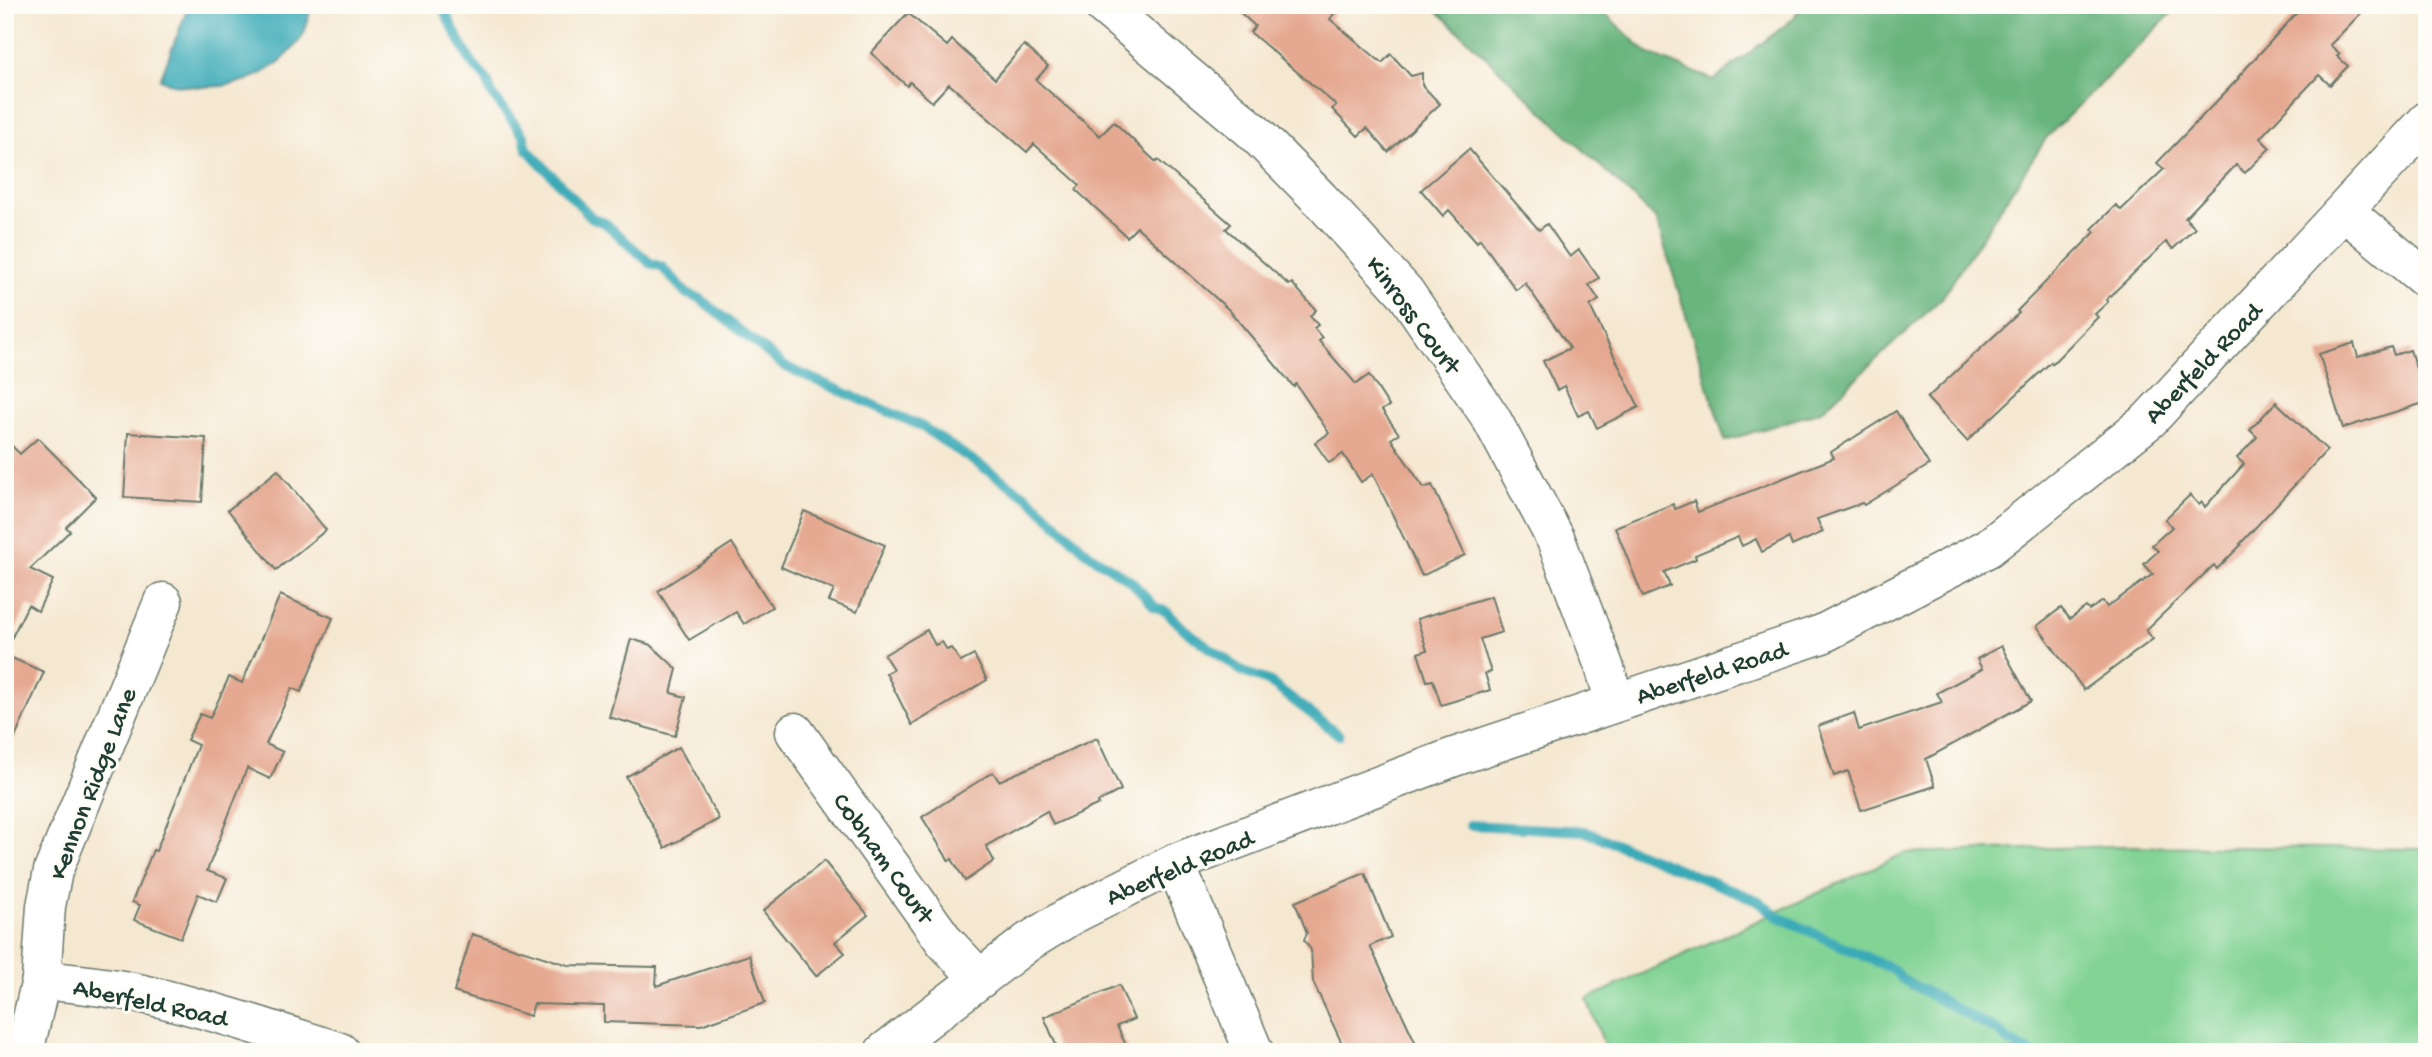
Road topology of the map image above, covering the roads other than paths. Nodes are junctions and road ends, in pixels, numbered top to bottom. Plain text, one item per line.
1 (1103, 5) edge
2 (2427, 121) edge
3 (2344, 211) junction
4 (2427, 280) edge
5 (163, 602) dead end
6 (1615, 702) junction
7 (795, 732) dead end
8 (1175, 863) junction
9 (980, 979) junction
10 (41, 980) junction
11 (300, 1046) edge
12 (24, 1052) edge
13 (340, 1052) edge
14 (884, 1052) edge
15 (1254, 1052) edge

1 - 6 street, Kinross Court
2 - 3 street, Aberfeld Road
3 - 4 street
3 - 6 street, Aberfeld Road
5 - 10 street, Kennon Ridge Lane
6 - 8 street, Aberfeld Road
7 - 9 street, Cobham Court
8 - 9 street, Aberfeld Road
8 - 15 street
9 - 14 street, Aberfeld Road
10 - 11 street, Aberfeld Road
10 - 12 street, Kennon Ridge Lane
11 - 13 street, Aberfeld Road

